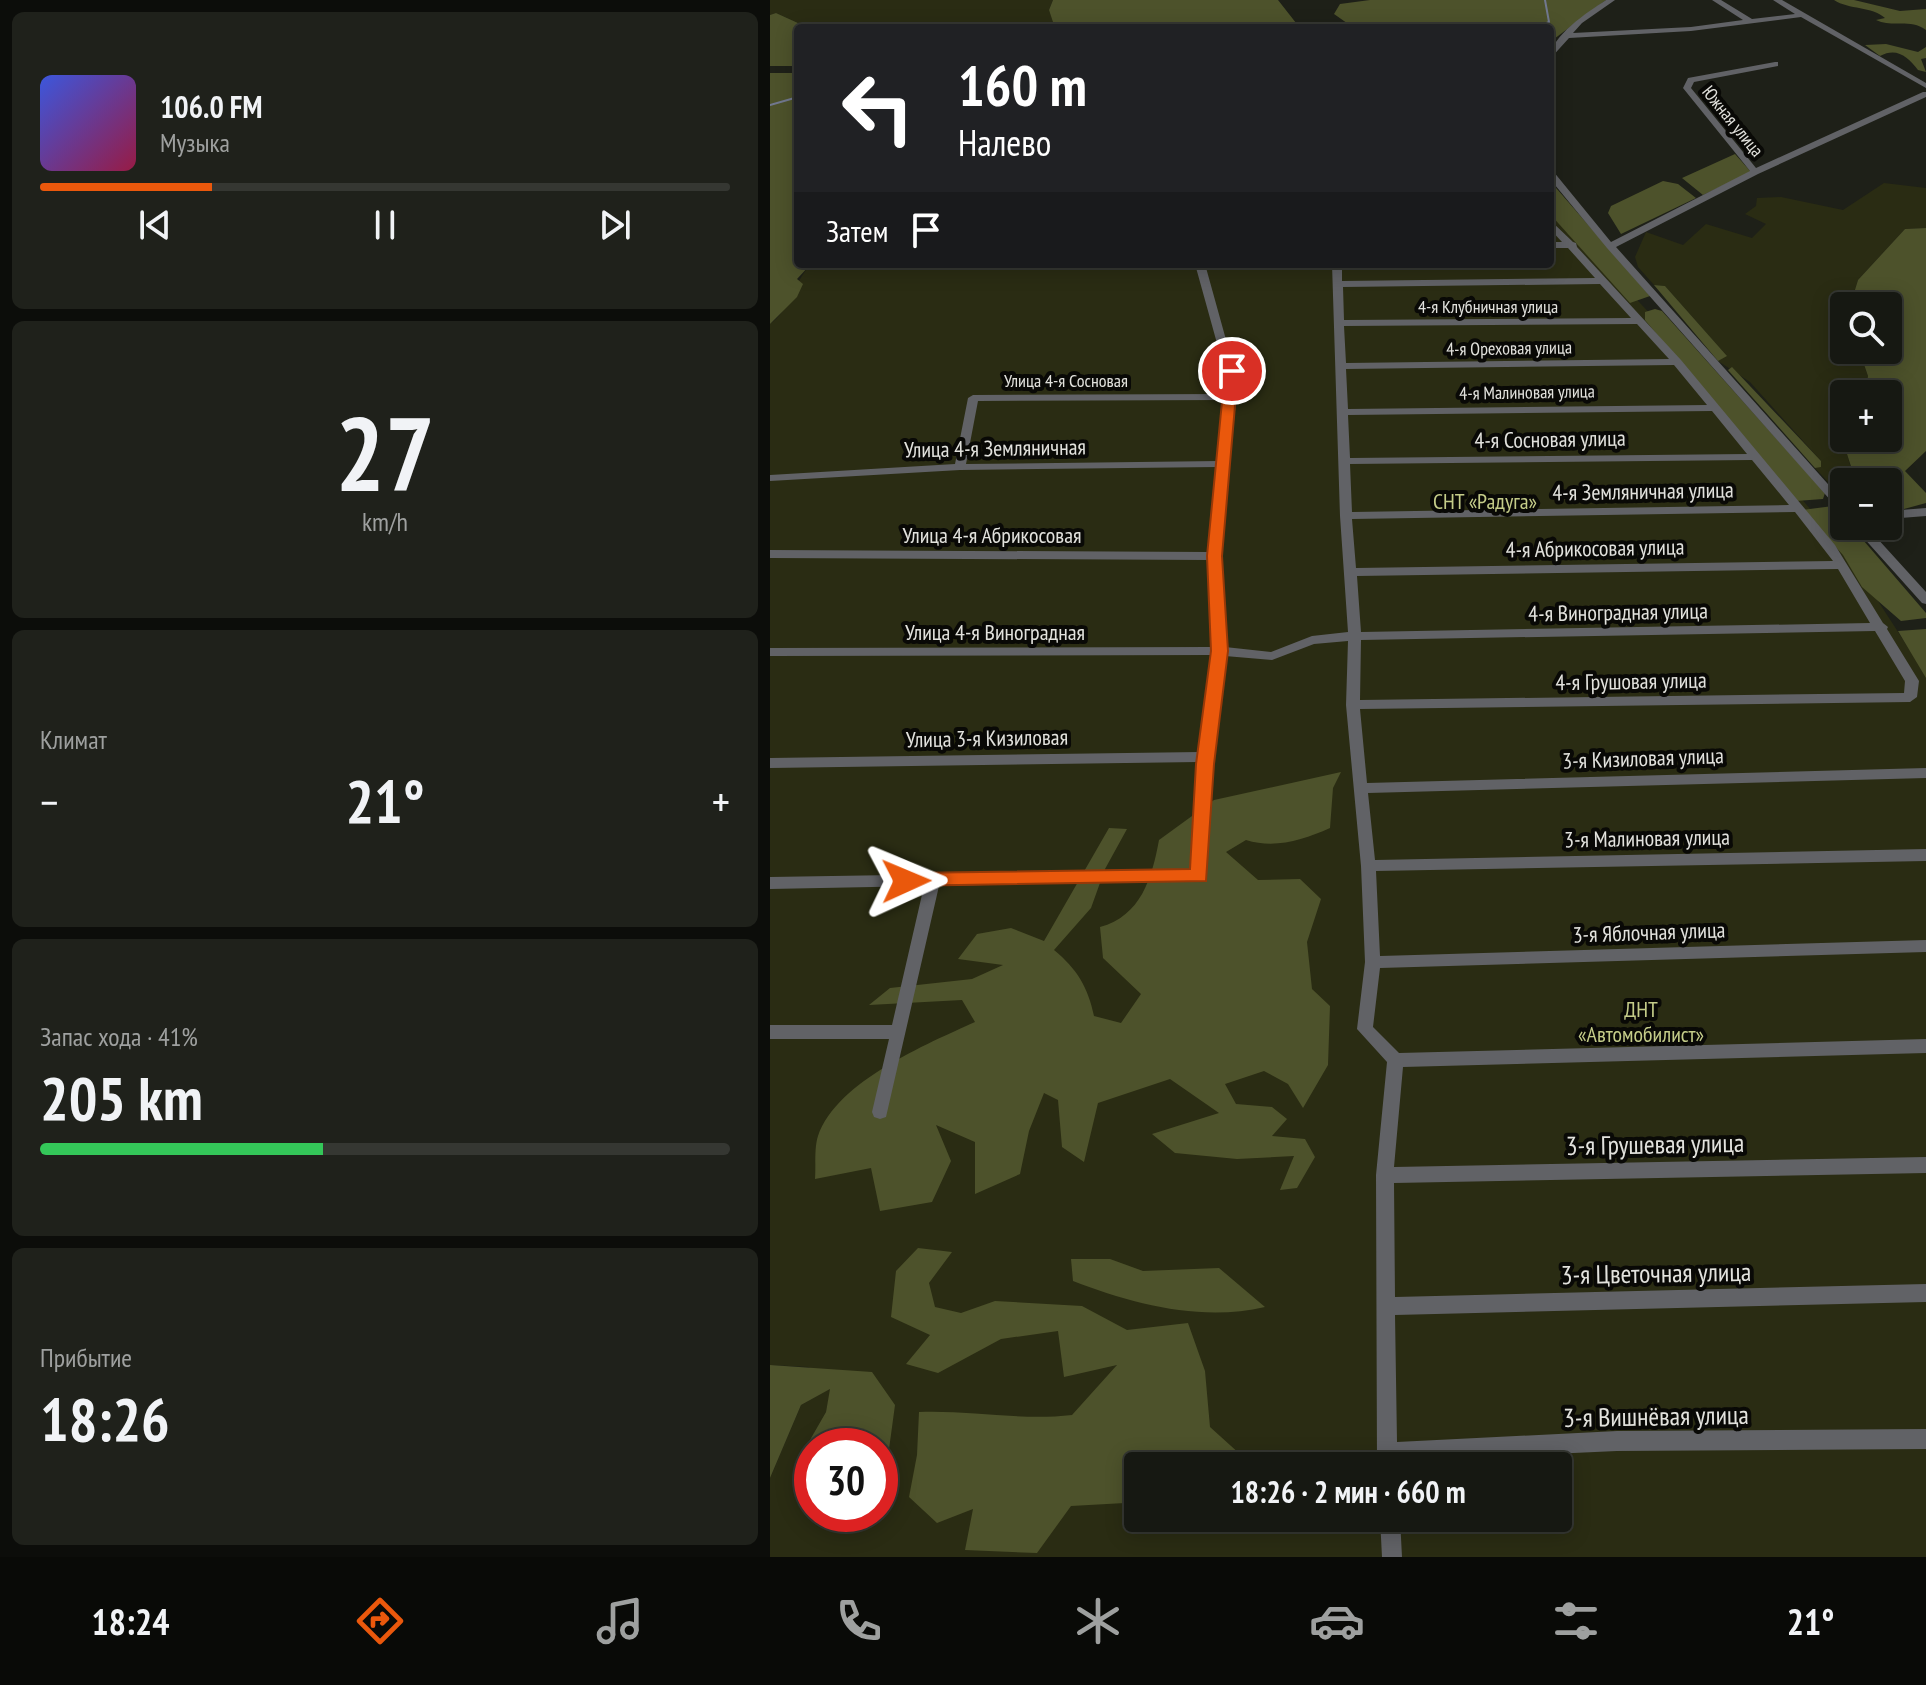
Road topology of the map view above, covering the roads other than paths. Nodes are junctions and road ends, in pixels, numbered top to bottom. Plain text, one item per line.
1 (1611, 0) edge
2 (1716, 0) edge
3 (1783, 2) edge
4 (1801, 15) junction
5 (1752, 22) junction
6 (1567, 36) junction
7 (1554, 52) edge
8 (1775, 64) dead end
9 (1903, 71) junction
10 (1926, 73) edge
11 (1926, 86) edge
12 (1926, 94) edge
13 (1755, 172) junction
14 (1554, 178) edge
15 (1554, 227) edge
16 (1554, 245) edge
17 (1573, 245) junction
18 (1610, 246) junction
19 (1201, 268) edge
20 (1337, 268) edge
21 (1604, 281) junction
22 (1337, 284) junction
23 (1638, 321) junction
24 (1339, 323) junction
25 (1677, 362) junction
26 (1340, 366) junction
27 (1229, 397) junction
28 (1714, 408) junction
29 (1341, 412) junction
30 (1755, 457) junction
31 (1345, 461) junction
32 (1222, 464) junction
33 (960, 467) junction
34 (770, 478) edge
35 (1830, 493) edge
36 (1798, 508) junction
37 (1926, 512) edge
38 (1902, 514) edge
39 (1346, 516) junction
40 (1872, 540) edge
41 (770, 554) edge
42 (1214, 556) junction
43 (1839, 565) junction
44 (1351, 572) junction
45 (1926, 600) edge
46 (1882, 627) junction
47 (1355, 636) junction
48 (1219, 651) junction
49 (770, 652) edge
50 (1353, 705) junction
51 (1205, 757) junction
52 (770, 763) edge
53 (1926, 773) edge
54 (1360, 788) junction
55 (1926, 855) edge
56 (1368, 866) junction
57 (933, 880) junction
58 (770, 883) edge
59 (1926, 946) edge
60 (1373, 962) junction
61 (770, 1032) edge
62 (899, 1032) junction
63 (1926, 1046) edge
64 (1395, 1060) junction
65 (880, 1112) dead end
66 (1926, 1165) edge
67 (1385, 1175) junction
68 (1926, 1293) edge
69 (1387, 1306) junction
70 (1926, 1439) edge
71 (1387, 1452) edge
72 (1476, 1452) edge
73 (1391, 1532) edge
74 (1392, 1557) edge

1 - 6 street
2 - 5 street
3 - 4 street
4 - 5 street
4 - 9 street
5 - 6 street
6 - 7 street
8 - 13 street, Южная улица
9 - 10 street
9 - 11 street
12 - 13 street
13 - 18 street
14 - 18 street
15 - 17 street
16 - 17 street
17 - 21 street
18 - 35 street
19 - 27 street
20 - 22 street
21 - 22 street
21 - 23 street
22 - 24 street
23 - 24 street, 4-я Клубничная улица
23 - 25 street
24 - 26 street
25 - 26 street, 4-я Ореховая улица
25 - 28 street
26 - 29 street
27 - 32 street
27 - 33 street, Улица 4-я Сосновая
28 - 29 street, 4-я Малиновая улица
28 - 30 street
29 - 31 street
30 - 31 street, 4-я Сосновая улица
30 - 36 street
31 - 39 street
32 - 33 street, Улица 4-я Земляничная
32 - 42 street
33 - 34 street, Улица 4-я Земляничная
36 - 39 street, 4-я Земляничная улица
36 - 43 street
37 - 38 street
39 - 44 street
40 - 45 street
41 - 42 street, Улица 4-я Абрикосовая
42 - 48 street
43 - 44 street, 4-я Абрикосовая улица
43 - 46 street
44 - 47 street
46 - 47 street, 4-я Виноградная улица
46 - 50 street, 4-я Грушовая улица
47 - 48 street, 4-я Виноградная улица
47 - 50 street
48 - 49 street, Улица 4-я Виноградная
48 - 51 street
50 - 54 street
51 - 52 street, Улица 3-я Кизиловая
51 - 57 street
53 - 54 street, 3-я Кизиловая улица
54 - 56 street
55 - 56 street, 3-я Малиновая улица
56 - 60 street
57 - 58 street
57 - 62 street
59 - 60 street, 3-я Яблочная улица
60 - 64 street
61 - 62 street
62 - 65 street
63 - 64 street
64 - 67 street
66 - 67 street, 3-я Грушевая улица
67 - 69 street
68 - 69 street, 3-я Цветочная улица
69 - 71 street
70 - 72 street, 3-я Вишнёвая улица
73 - 74 street

